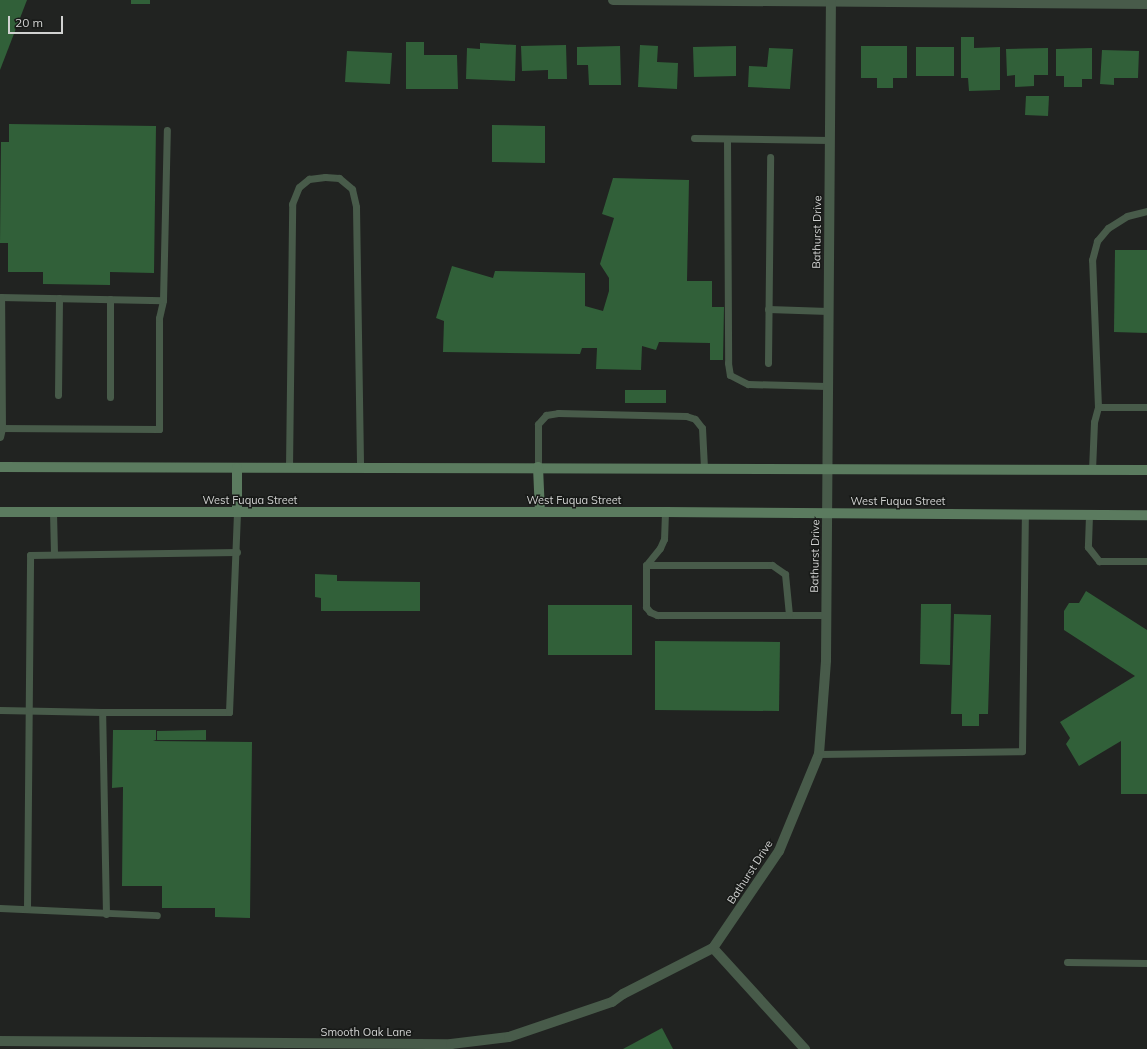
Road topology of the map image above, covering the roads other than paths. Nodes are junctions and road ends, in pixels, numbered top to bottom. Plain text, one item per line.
1 (614, 0) edge
2 (831, 1) edge
3 (1147, 4) edge
4 (167, 130) dead end
5 (694, 138) dead end
6 (727, 140) junction
7 (830, 140) junction
8 (770, 157) dead end
9 (1147, 211) edge
10 (1, 297) edge
11 (59, 298) junction
12 (110, 299) junction
13 (163, 300) junction
14 (768, 309) junction
15 (828, 310) junction
16 (768, 363) dead end
17 (827, 386) junction
18 (58, 395) dead end
19 (110, 397) dead end
20 (1098, 407) junction
21 (1147, 407) edge
22 (1, 428) edge
23 (0, 437) edge
24 (0, 467) edge
25 (538, 467) junction
26 (237, 468) junction
27 (289, 468) junction
28 (360, 468) junction
29 (704, 468) junction
30 (826, 468) junction
31 (1092, 470) junction
32 (1147, 470) edge
33 (0, 512) edge
34 (53, 512) junction
35 (237, 512) junction
36 (540, 512) junction
37 (665, 512) junction
38 (828, 513) junction
39 (1025, 514) junction
40 (1089, 515) junction
41 (1147, 515) edge
42 (237, 552) junction
43 (54, 554) junction
44 (1147, 561) edge
45 (646, 564) junction
46 (827, 614) junction
47 (789, 615) junction
48 (0, 710) edge
49 (28, 712) junction
50 (102, 712) junction
51 (819, 754) junction
52 (0, 908) edge
53 (27, 909) junction
54 (106, 914) junction
55 (157, 915) dead end
56 (713, 948) junction
57 (1067, 962) dead end
58 (1147, 963) edge
59 (0, 1042) edge
60 (805, 1049) edge

1 - 2 street
2 - 3 street
2 - 7 street, Bathurst Drive
4 - 13 lane
5 - 6 lane
6 - 7 lane
6 - 17 lane
7 - 15 street, Bathurst Drive
8 - 14 lane
9 - 20 lane
10 - 11 lane
10 - 22 lane
11 - 12 lane
11 - 18 lane
12 - 13 lane
12 - 19 lane
13 - 22 lane
14 - 15 lane
14 - 16 lane
15 - 17 street, Bathurst Drive
17 - 30 street, Bathurst Drive
20 - 21 lane
20 - 31 lane
22 - 23 lane
24 - 26 main road
25 - 28 main road
25 - 29 main road
25 - 29 lane
25 - 36 main road
26 - 27 main road
26 - 35 main road
27 - 28 main road
27 - 28 lane
29 - 30 main road
30 - 31 main road
30 - 38 street, Bathurst Drive
31 - 32 main road
33 - 34 main road, West Fuqua Street
34 - 35 main road, West Fuqua Street
34 - 43 lane
35 - 36 main road, West Fuqua Street
35 - 42 lane
36 - 37 main road, West Fuqua Street
37 - 38 main road, West Fuqua Street
37 - 45 lane
38 - 39 main road, West Fuqua Street
38 - 46 street, Bathurst Drive
39 - 40 main road, West Fuqua Street
39 - 51 lane
40 - 41 main road, West Fuqua Street
40 - 44 lane
42 - 43 lane
42 - 50 lane
43 - 49 lane
45 - 47 lane
45 - 47 lane
46 - 47 lane
46 - 51 street, Bathurst Drive
48 - 49 lane
49 - 50 lane
49 - 53 lane
50 - 54 lane
51 - 56 street, Bathurst Drive
52 - 53 lane
53 - 54 lane
54 - 55 lane
56 - 59 street, Smooth Oak Lane
56 - 60 street
57 - 58 lane

